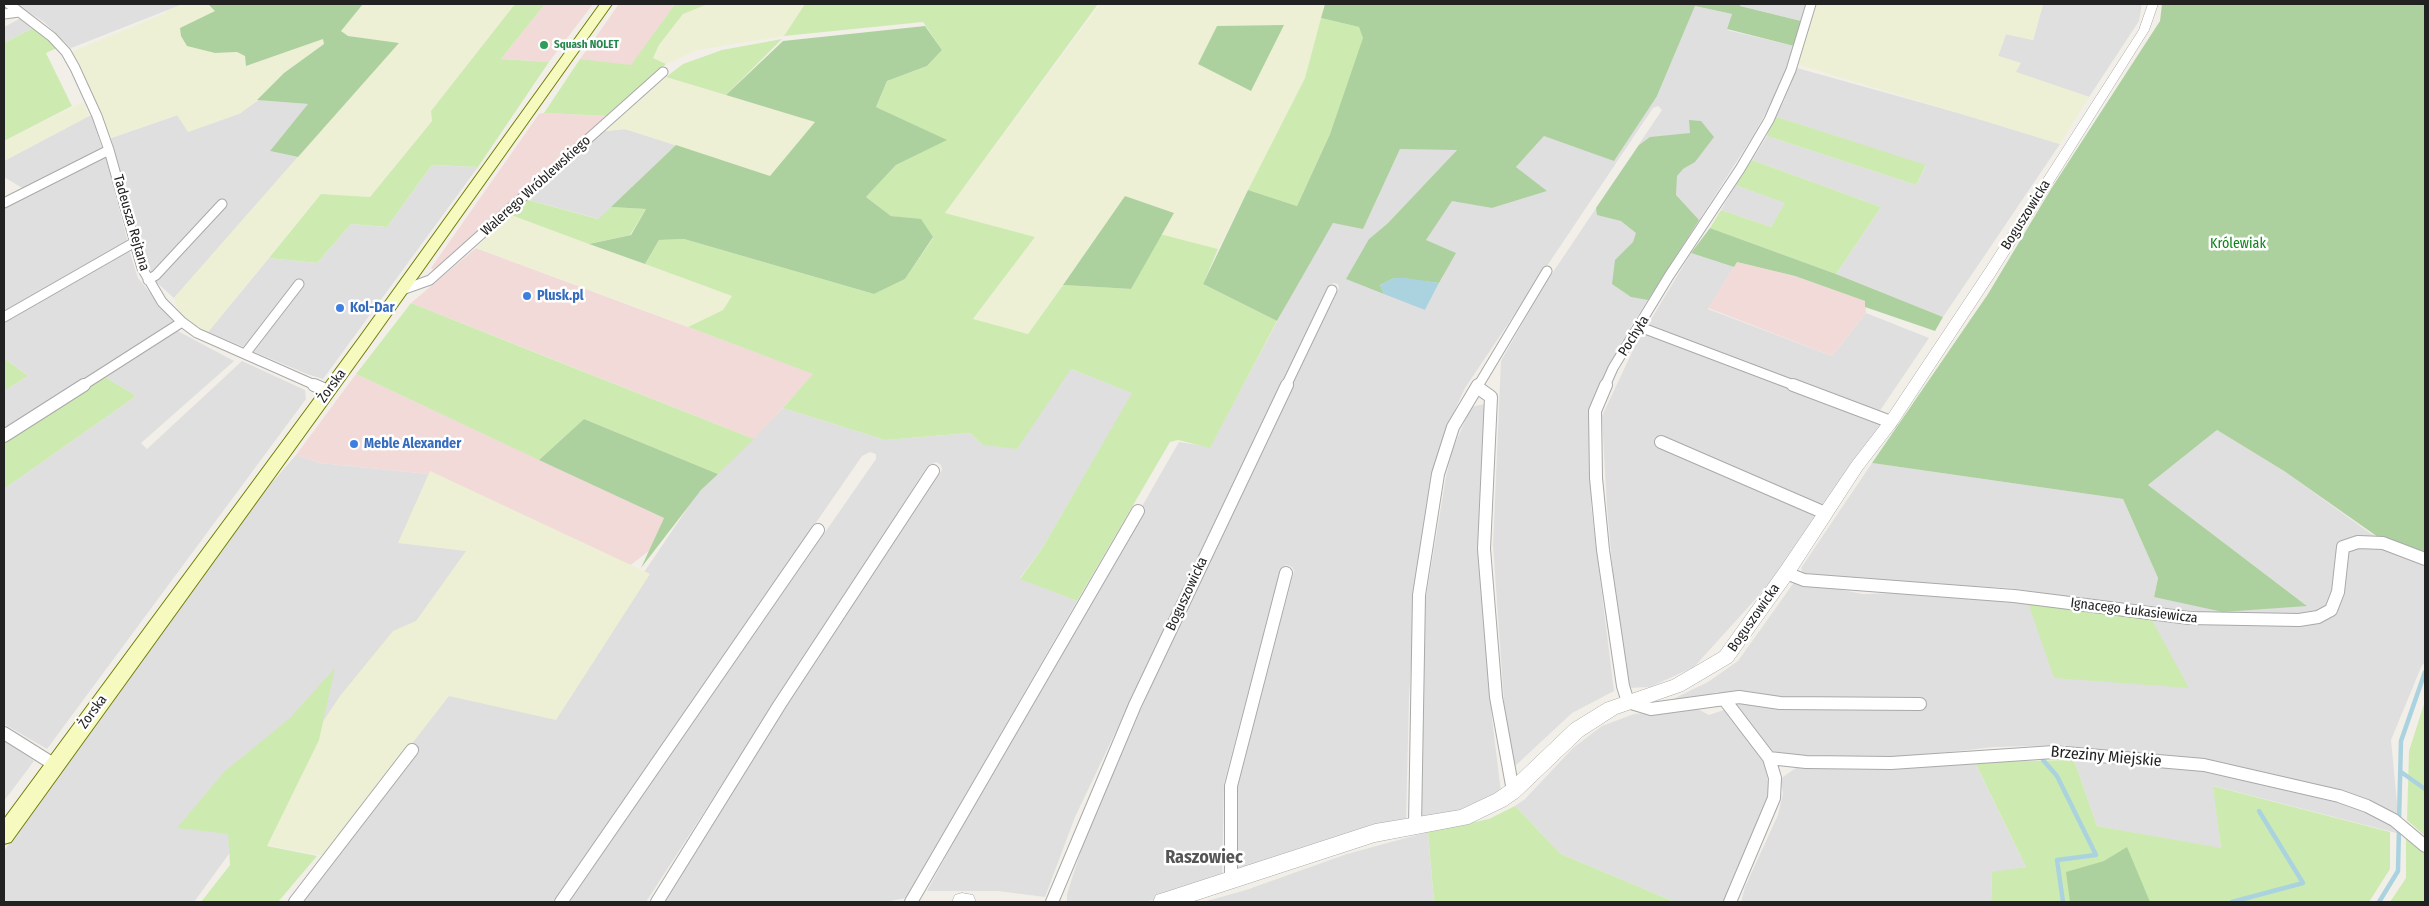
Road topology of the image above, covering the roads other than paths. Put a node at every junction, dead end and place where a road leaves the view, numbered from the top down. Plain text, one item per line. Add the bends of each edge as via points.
1 (9, 4) edge
2 (606, 4) edge
3 (1811, 4) edge
4 (2153, 4) edge
5 (19, 12) junction
6 (4, 14) edge
7 (663, 72) dead end
8 (109, 150) junction
9 (4, 203) edge
10 (222, 204) dead end
11 (135, 242) junction
12 (1547, 272) dead end
13 (148, 280) junction
14 (298, 284) dead end
15 (402, 290) junction
16 (1332, 290) dead end
17 (4, 317) edge
18 (182, 322) junction
19 (1640, 327) junction
20 (245, 354) junction
21 (1477, 387) junction
22 (328, 391) junction
23 (1891, 422) junction
24 (4, 436) edge
25 (1661, 442) dead end
26 (933, 471) dead end
27 (1138, 511) dead end
28 (1825, 513) junction
29 (818, 530) dead end
30 (2425, 559) edge
31 (1286, 573) dead end
32 (1786, 573) junction
33 (1724, 699) junction
34 (1628, 702) junction
35 (1920, 704) dead end
36 (4, 732) edge
37 (412, 750) dead end
38 (1769, 758) junction
39 (55, 765) junction
40 (1513, 792) junction
41 (1416, 826) junction
42 (4, 835) edge
43 (2425, 846) edge
44 (1231, 880) junction
45 (295, 902) edge
46 (561, 902) edge
47 (657, 902) edge
48 (911, 902) edge
49 (962, 902) edge
50 (966, 902) edge
51 (1052, 902) edge
52 (1163, 902) edge
53 (1730, 902) edge

1 - 5 street, Tadeusza Rejtana
2 - 15 main road, Żorska
3 - 19 street, Pochyła via 1791,70 1768,120
4 - 23 street, Boguszowicka via 2144,30
5 - 6 street
5 - 8 street, Tadeusza Rejtana via 52,37 71,59
7 - 15 street, Walerego Wróblewskiego via 430,280
8 - 9 street
8 - 11 street, Tadeusza Rejtana
10 - 13 street
11 - 13 street, Tadeusza Rejtana
11 - 17 street
12 - 21 street
13 - 18 street, Tadeusza Rejtana via 162,302
14 - 20 street
15 - 22 main road, Żorska
16 - 51 street, Boguszowicka via 1135,705
18 - 20 street, Tadeusza Rejtana
18 - 24 street
19 - 23 street
19 - 34 street, Pochyła via 1613,368 1595,411 1596,478 1603,550
20 - 22 street, Tadeusza Rejtana
21 - 40 street via 1491,397 1484,549 1496,697
21 - 41 street via 1453,427 1438,474 1419,595
22 - 39 main road, Żorska
23 - 28 street, Boguszowicka
25 - 28 street
26 - 47 street via 780,704
27 - 48 street
28 - 32 street, Boguszowicka
29 - 46 street
30 - 32 street, Ignacego Łukasiewicza via 2383,543 2358,542 2344,547 2338,592 2331,610 2318,618 2299,620 2190,618 2014,596 1804,580
31 - 44 street via 1231,786
32 - 34 street, Boguszowicka via 1726,658 1677,686
33 - 34 street via 1658,709
33 - 35 street
33 - 38 street
34 - 40 street, Boguszowicka via 1611,708 1577,730
36 - 39 street
37 - 45 street
38 - 43 street, Brzeziny Miejskie via 1891,763 2045,752 2179,762 2230,770 2338,796 2394,820
38 - 53 street via 1775,778 1774,798
39 - 42 main road, Żorska
40 - 41 street, Boguszowicka via 1462,818
41 - 44 street, Boguszowicka via 1375,834
44 - 52 street, Boguszowicka
49 - 50 street

